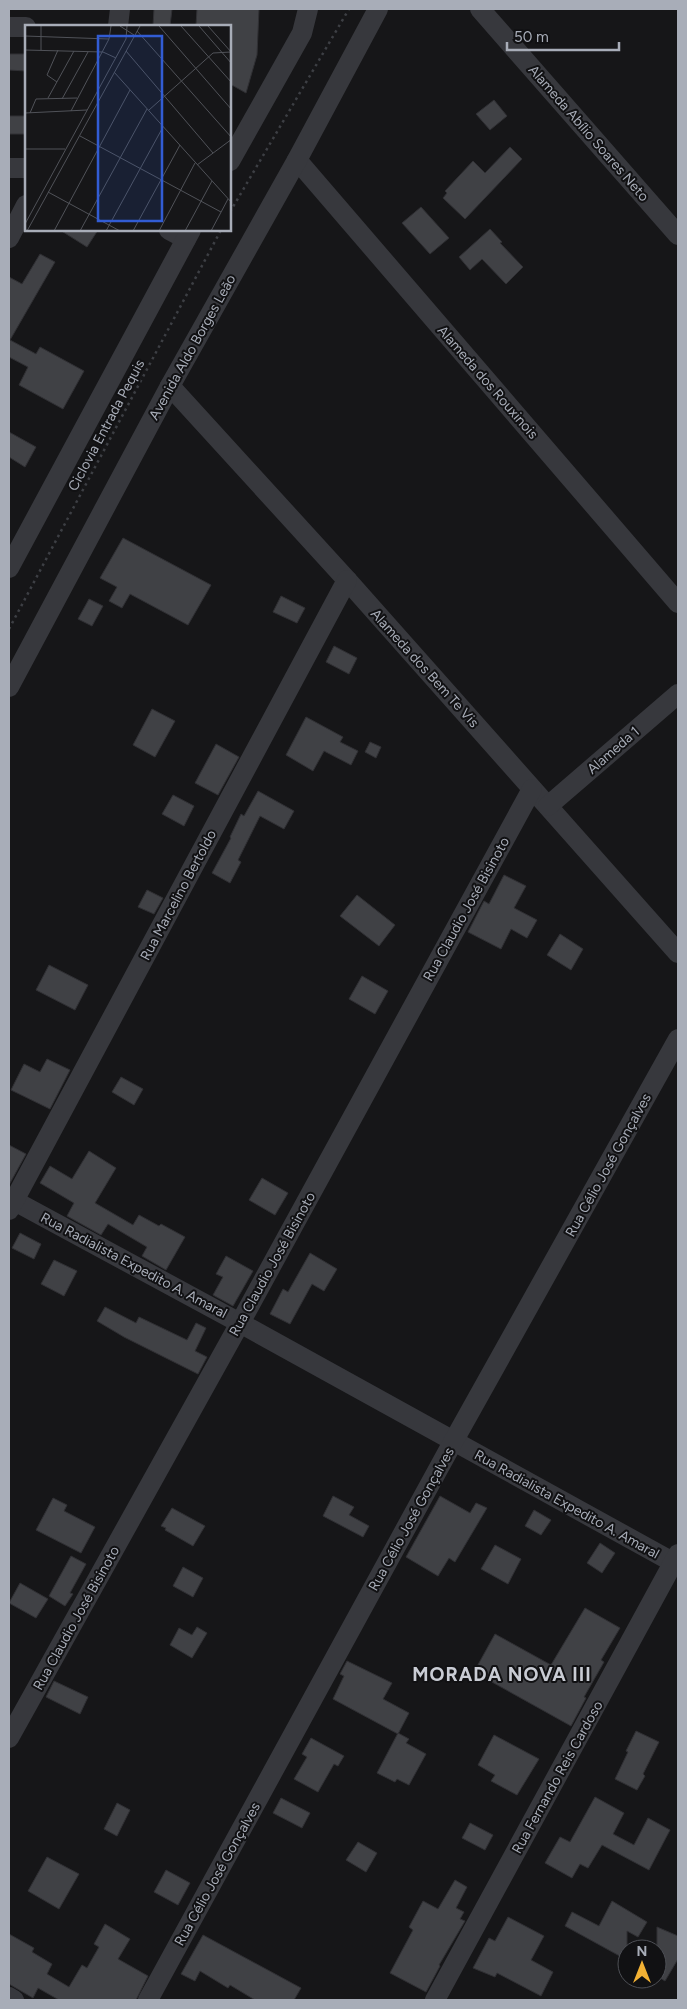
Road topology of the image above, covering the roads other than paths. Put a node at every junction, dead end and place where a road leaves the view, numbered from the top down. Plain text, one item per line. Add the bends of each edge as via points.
1 (120, 9) edge
2 (308, 9) edge
3 (378, 9) edge
4 (480, 9) edge
5 (118, 25) edge
6 (9, 27) edge
7 (25, 27) edge
8 (231, 159) edge
9 (297, 160) junction
10 (9, 168) edge
11 (25, 168) edge
12 (25, 207) edge
13 (182, 233) edge
14 (678, 235) edge
15 (9, 238) edge
16 (170, 386) junction
17 (9, 568) edge
18 (347, 580) junction
19 (678, 603) edge
20 (9, 687) edge
21 (678, 694) edge
22 (532, 788) junction
23 (548, 806) junction
24 (678, 953) edge
25 (678, 1040) edge
26 (10, 1203) edge
27 (240, 1323) junction
28 (453, 1442) junction
29 (677, 1561) edge
30 (9, 1738) edge
31 (9, 1997) edge
32 (14, 2000) edge
33 (148, 2000) edge
34 (435, 2000) edge

1 - 5 street
2 - 8 street via 302,33
3 - 9 street, Avenida Aldo Borges Leão
4 - 14 street, Alameda Abílio Soares Neto
6 - 7 street
9 - 16 street, Avenida Aldo Borges Leão
9 - 19 street, Alameda dos Rouxinois
10 - 11 street
12 - 15 street
13 - 17 street
16 - 18 street, Alameda dos Bem Te Vis
16 - 20 street, Avenida Aldo Borges Leão
18 - 22 street, Alameda dos Bem Te Vis
18 - 26 street, Rua Marcelino Bertoldo
21 - 23 street, Alameda 1
22 - 23 street, Alameda dos Bem Te Vis
22 - 27 street, Rua Claudio José Bisinoto
23 - 24 street, Alameda dos Bem Te Vis
25 - 28 street, Rua Célio José Gonçalves
26 - 27 street, Rua Radialista Expedito A. Amaral
27 - 28 street, Rua Radialista Expedito A. Amaral
27 - 30 street, Rua Claudio José Bisinoto
28 - 29 street, Rua Radialista Expedito A. Amaral
28 - 33 street, Rua Célio José Gonçalves
29 - 34 street, Rua Fernando Reis Cardoso
31 - 32 street

